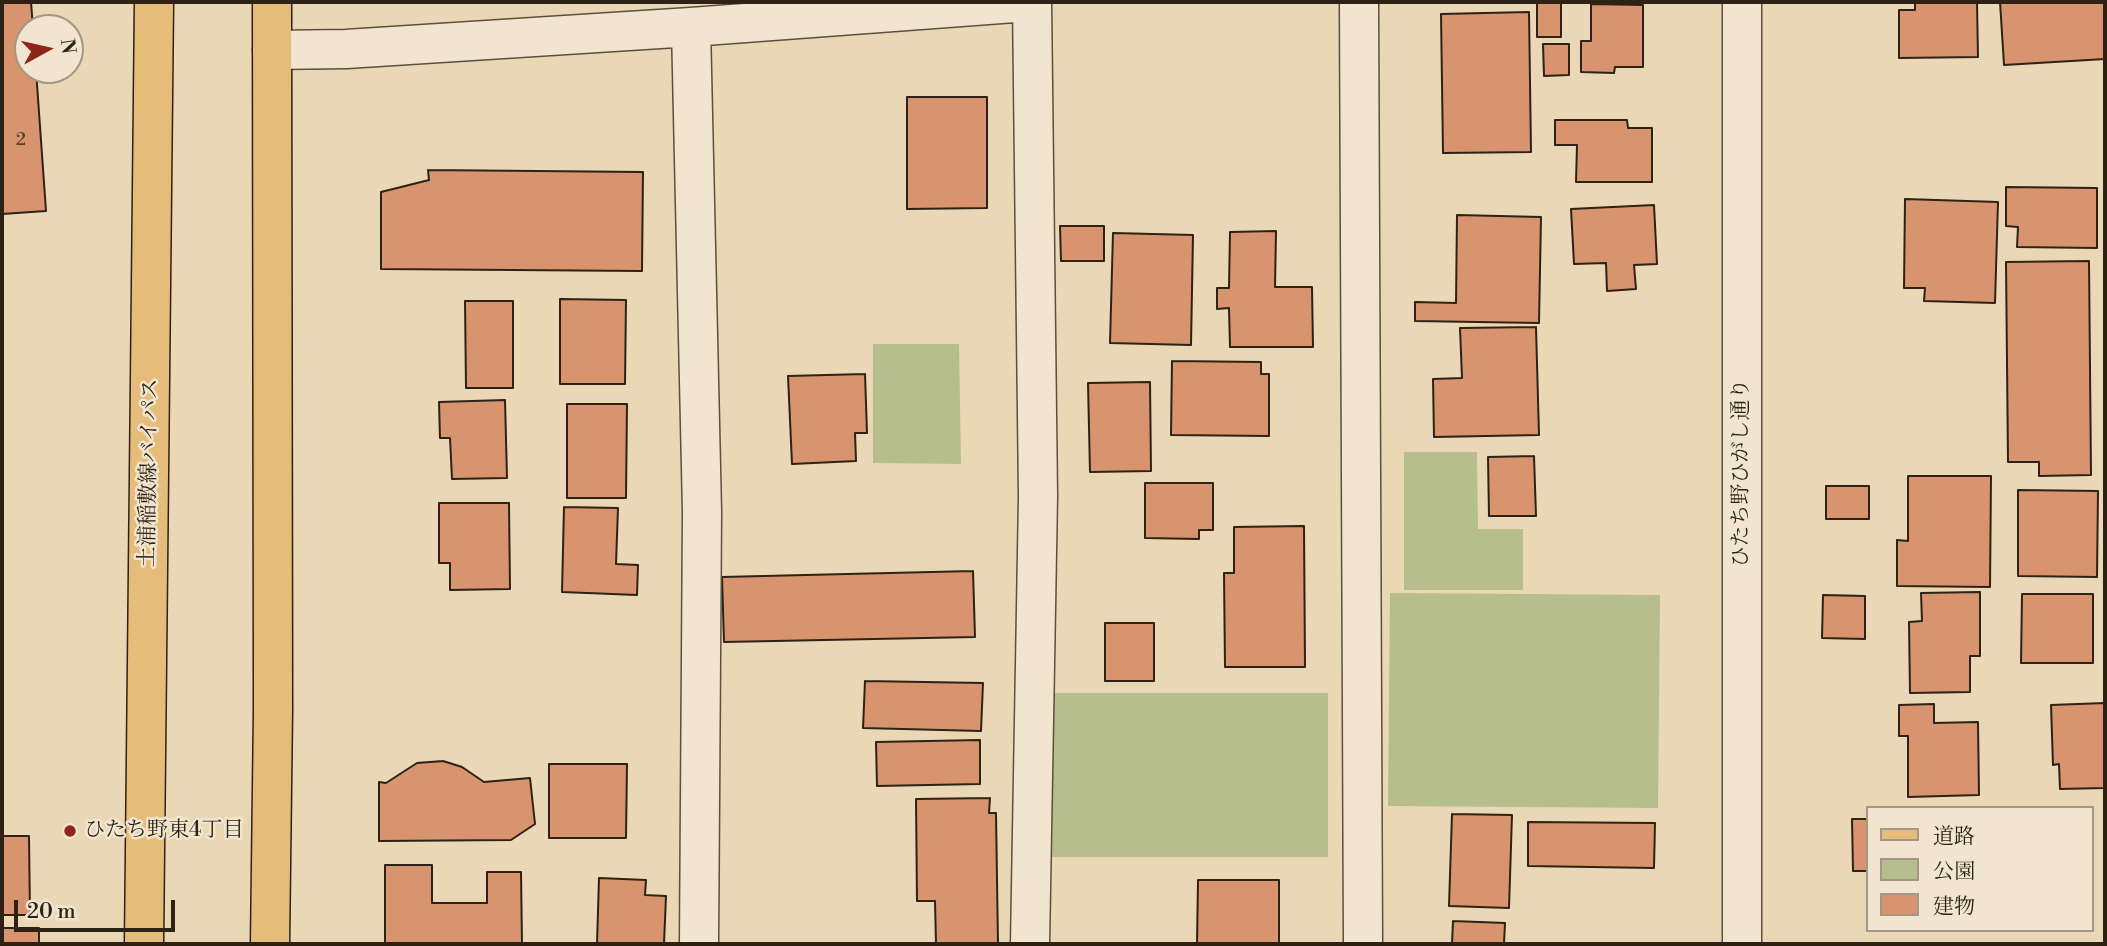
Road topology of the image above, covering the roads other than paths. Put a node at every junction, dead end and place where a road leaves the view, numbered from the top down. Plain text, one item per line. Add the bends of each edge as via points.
1 (154, 2) edge
2 (272, 2) edge
3 (1030, 2) edge
4 (1359, 2) edge
5 (1741, 2) edge
6 (691, 27) junction
7 (272, 50) junction
8 (144, 944) edge
9 (270, 944) edge
10 (699, 944) edge
11 (1030, 944) edge
12 (1363, 944) edge
13 (1742, 944) edge

1 - 8 main road, 土浦稲敷線バイパス
2 - 7 main road
3 - 6 street
3 - 11 street via 1038,502
4 - 12 street
5 - 13 street, ひたち野ひがし通り
6 - 7 street
6 - 10 street via 702,512
7 - 9 main road

